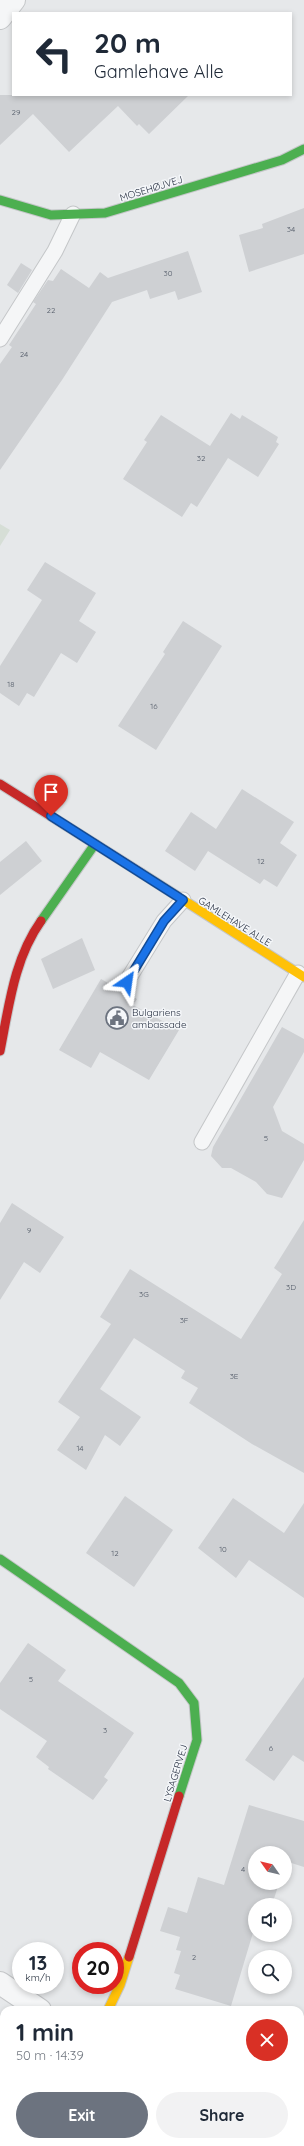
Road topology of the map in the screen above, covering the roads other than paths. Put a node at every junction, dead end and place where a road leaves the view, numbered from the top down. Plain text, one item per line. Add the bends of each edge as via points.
1 (14, 0) edge
2 (0, 18) edge
3 (304, 149) edge
4 (0, 200) edge
5 (73, 214) junction
6 (0, 339) edge
7 (0, 784) edge
8 (94, 844) junction
9 (183, 900) junction
10 (301, 975) edge
11 (127, 982) dead end
12 (0, 1051) edge
13 (202, 1142) dead end
14 (0, 1559) edge
15 (0, 1983) edge
16 (34, 2006) edge
17 (110, 2006) edge

1 - 2 street
3 - 5 street, MOSEHØJVEJ via 282,160 105,213
4 - 5 street, MOSEHØJVEJ via 51,215
5 - 6 lane via 55,251
7 - 8 street, GAMLEHAVE ALLE
8 - 9 street, GAMLEHAVE ALLE
8 - 12 street via 32,934 15,976
9 - 10 street, GAMLEHAVE ALLE
9 - 11 lane via 164,921
10 - 13 lane
14 - 17 street, LYSAGERVEJ via 179,1683 194,1703 198,1740 120,1985
15 - 16 street

